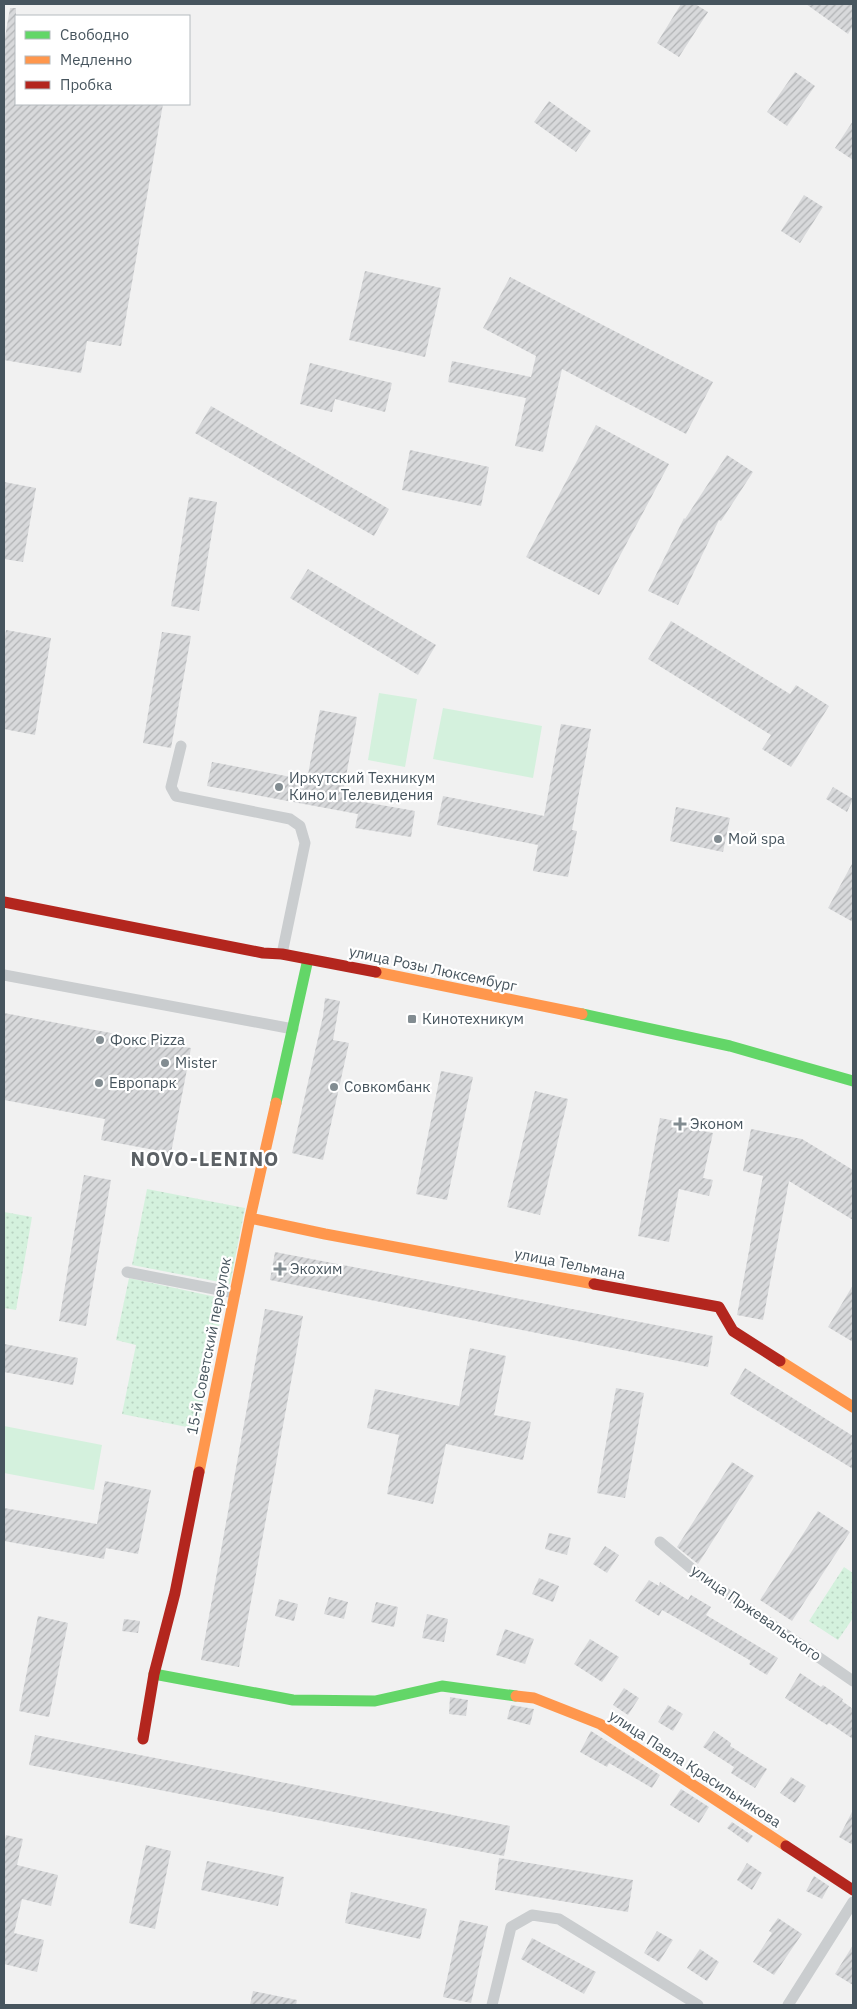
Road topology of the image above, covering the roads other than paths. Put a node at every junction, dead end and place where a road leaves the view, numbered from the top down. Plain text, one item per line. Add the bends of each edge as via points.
1 (181, 746) dead end
2 (4, 902) edge
3 (282, 954) junction
4 (308, 959) junction
5 (4, 975) edge
6 (293, 1029) junction
7 (853, 1081) edge
8 (250, 1218) junction
9 (127, 1272) dead end
10 (235, 1293) junction
11 (853, 1407) edge
12 (660, 1542) dead end
13 (154, 1674) junction
14 (853, 1681) edge
15 (143, 1739) dead end
16 (853, 1890) edge
17 (853, 1902) edge
18 (492, 2005) edge
19 (698, 2005) edge
20 (788, 2005) edge

1 - 3 street via 171,787 176,796 290,819 300,826 306,843
2 - 3 street, улица Розы Люксембург via 263,953
3 - 4 street, улица Розы Люксембург
4 - 6 street, 15-й Советский переулок
4 - 7 street, улица Розы Люксембург via 730,1046
5 - 6 street
6 - 8 street, 15-й Советский переулок
8 - 10 street, 15-й Советский переулок
8 - 11 street, улица Тельмана via 719,1307 733,1331
9 - 10 street
10 - 13 street, 15-й Советский переулок via 175,1594
12 - 14 street, улица Пржевальского via 698,1574
13 - 15 street, 15-й Советский переулок
13 - 16 street, улица Павла Красильникова via 293,1700 375,1701 442,1686 534,1698 600,1724
17 - 20 street
18 - 19 street via 511,1927 532,1915 559,1919

